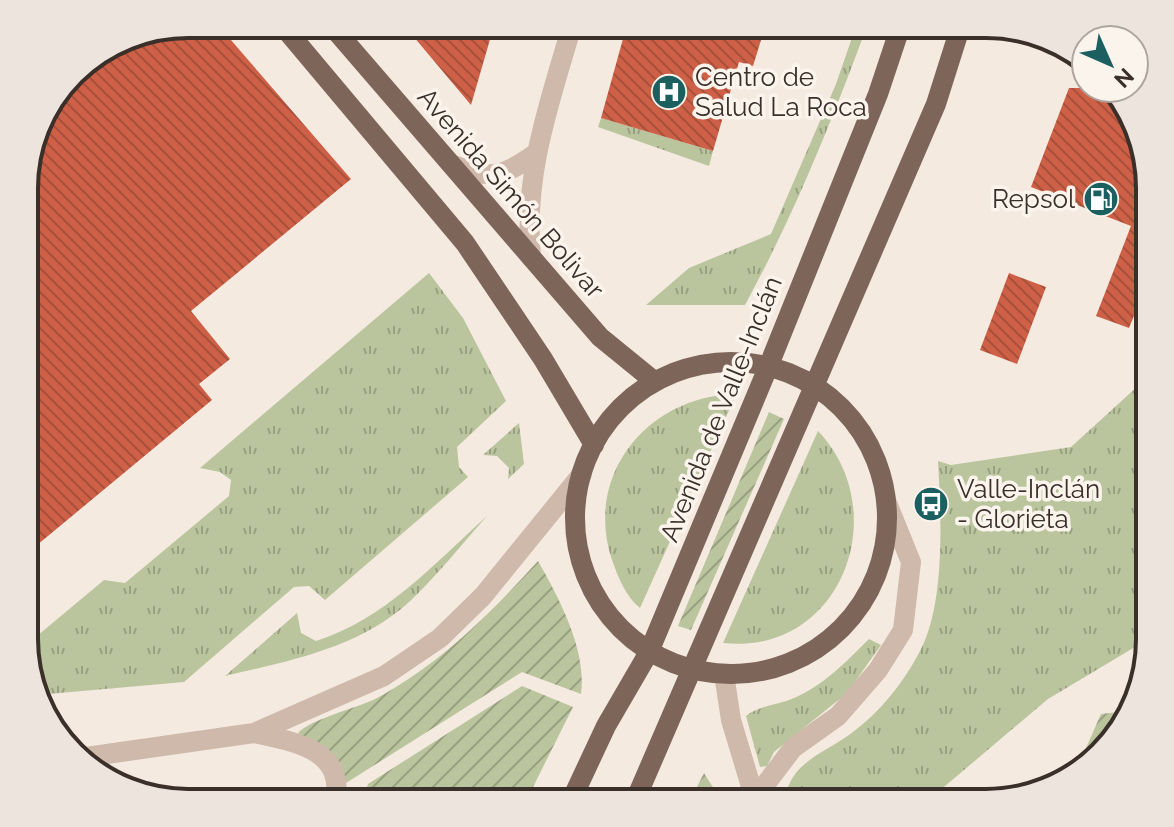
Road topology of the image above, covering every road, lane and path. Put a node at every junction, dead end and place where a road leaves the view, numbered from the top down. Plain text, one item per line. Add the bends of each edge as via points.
1 (293, 38) edge
2 (342, 38) edge
3 (568, 38) edge
4 (897, 38) edge
5 (957, 38) edge
6 (535, 154) junction
7 (451, 164) junction
8 (531, 257) junction
9 (769, 365) junction
10 (654, 381) junction
11 (816, 385) junction
12 (594, 445) junction
13 (582, 474) junction
14 (887, 503) junction
15 (649, 652) junction
16 (692, 670) junction
17 (724, 674) junction
18 (254, 733) junction
19 (94, 756) edge
20 (336, 789) edge
21 (577, 789) edge
22 (640, 789) edge
23 (753, 789) edge
24 (764, 789) edge

1 - 12 main road via 465,243
2 - 7 main road, Avenida Simón Bolivar
3 - 6 street
4 - 9 main road, Avenida de Valle-Inclán
5 - 11 main road via 936,104
6 - 7 street via 512,171 486,177
6 - 8 street via 528,228
7 - 8 main road, Avenida Simón Bolivar
8 - 10 main road, Avenida Simón Bolivar via 600,337
9 - 10 main road via 710,362
9 - 11 main road
9 - 15 main road, Avenida de Valle-Inclán
10 - 12 main road via 620,408
11 - 14 main road via 860,427 874,454
11 - 16 main road
12 - 13 main road
13 - 15 main road via 574,522 580,560 595,596 618,627
13 - 18 street via 483,596 440,638 384,676
14 - 17 main road via 883,556 861,604 825,643 777,667
14 - 24 street via 911,562 903,630 878,670 838,716 793,748
15 - 16 main road
15 - 21 main road, Avenida de Valle-Inclán
16 - 17 main road
16 - 22 main road
17 - 23 street via 731,720
18 - 19 street
18 - 20 street via 313,747 332,771

